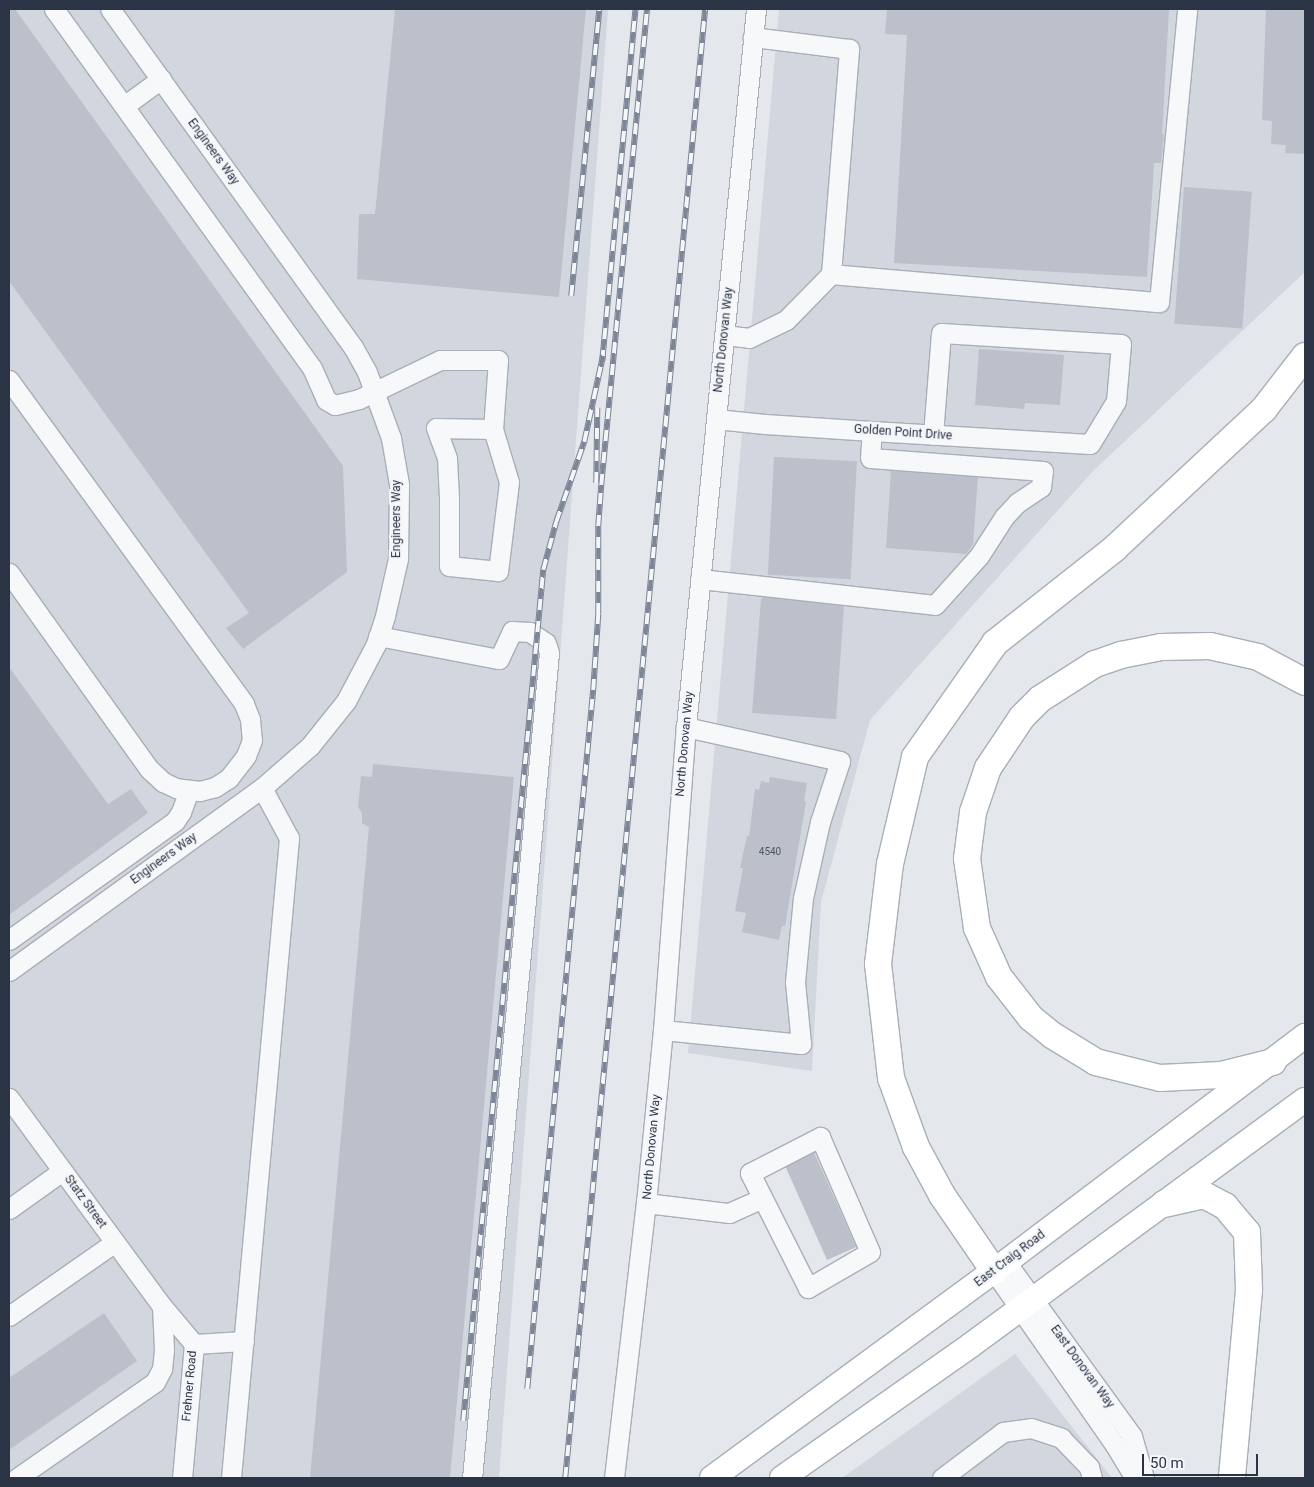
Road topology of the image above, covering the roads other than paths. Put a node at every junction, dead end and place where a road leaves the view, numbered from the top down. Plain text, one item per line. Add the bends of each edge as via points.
1 (54, 9) edge
2 (110, 9) edge
3 (756, 9) edge
4 (1188, 9) edge
5 (753, 37) junction
6 (161, 79) junction
7 (124, 106) junction
8 (831, 274) junction
9 (725, 335) junction
10 (1305, 356) edge
11 (9, 380) edge
12 (375, 393) junction
13 (716, 419) junction
14 (493, 429) junction
15 (872, 431) junction
16 (933, 434) junction
17 (9, 572) edge
18 (700, 579) junction
19 (378, 636) junction
20 (1305, 682) edge
21 (686, 727) junction
22 (229, 778) junction
23 (262, 788) junction
24 (189, 790) junction
25 (245, 801) junction
26 (9, 940) edge
27 (9, 971) edge
28 (663, 1030) junction
29 (1305, 1036) edge
30 (1273, 1062) junction
31 (9, 1098) edge
32 (1305, 1100) edge
33 (62, 1171) junction
34 (762, 1198) junction
35 (646, 1203) junction
36 (1164, 1204) junction
37 (9, 1209) edge
38 (115, 1242) junction
39 (1000, 1267) junction
40 (1026, 1304) junction
41 (162, 1306) junction
42 (9, 1316) edge
43 (244, 1341) junction
44 (194, 1344) junction
45 (17, 1478) edge
46 (182, 1478) edge
47 (231, 1478) edge
48 (472, 1478) edge
49 (614, 1478) edge
50 (712, 1478) edge
51 (782, 1478) edge
52 (942, 1478) edge
53 (1092, 1478) edge
54 (1136, 1478) edge
55 (1144, 1478) edge
56 (1232, 1478) edge

1 - 7 street
2 - 6 street, Engineers Way
3 - 5 street, North Donovan Way
4 - 8 street via 1159,302
5 - 8 street via 849,49
5 - 9 street, North Donovan Way
6 - 7 street
6 - 12 street, Engineers Way via 353,347
7 - 12 street via 312,368 326,400 335,405
8 - 9 street via 786,320 749,338
9 - 13 street, North Donovan Way
10 - 39 highway via 1264,409 1114,549 995,643 915,757 890,864 878,964 891,1078 916,1147 942,1195
11 - 22 street via 244,704 250,719 252,740 246,756
12 - 14 street via 440,360 498,360
12 - 19 street, Engineers Way via 391,438 399,484 398,560
13 - 15 street, Golden Point Drive
13 - 18 street, North Donovan Way
14 - 14 street via 509,482 498,570 449,566 450,498 446,458 436,428
15 - 16 street, Golden Point Drive
15 - 18 street via 870,458 1043,471 1041,487 1004,517 979,556 935,605
16 - 16 street, Golden Point Drive via 1090,444 1116,401 1121,344 942,333
17 - 24 street via 149,769 163,782
18 - 21 street, North Donovan Way
19 - 23 street, Engineers Way via 346,700 310,746
19 - 48 street via 500,659 512,631 530,632 546,643 549,653
20 - 30 highway via 1258,658 1210,646 1161,647 1095,664 1040,699 1022,717 993,760 973,812 967,858 976,928 999,978 1031,1018 1052,1035 1096,1062 1160,1078 1221,1075
21 - 28 street, North Donovan Way
21 - 28 street via 840,761 820,822 803,898 794,982 801,1044
22 - 24 street via 215,787
22 - 25 street
23 - 25 street, Engineers Way
23 - 43 street via 289,838
24 - 26 street via 182,812 175,821
25 - 27 street, Engineers Way
28 - 35 street, North Donovan Way
29 - 30 main road, East Craig Road
30 - 39 main road, East Craig Road
31 - 33 street, Statz Street
32 - 36 main road
33 - 37 street
33 - 38 street, Statz Street
34 - 34 street via 808,1288 870,1252 820,1137 750,1173
34 - 35 street via 729,1213
35 - 49 street, North Donovan Way
36 - 40 main road
36 - 56 highway via 1204,1195 1225,1206 1248,1232 1249,1290
38 - 41 street, Statz Street
38 - 42 street
39 - 40 street, East Donovan Way
39 - 50 main road, East Craig Road
40 - 51 main road
40 - 54 street, East Donovan Way
40 - 55 street, East Donovan Way via 1132,1436
41 - 44 street, Frehner Road
41 - 45 street via 164,1349 162,1369 155,1382
43 - 44 street
43 - 47 street
44 - 46 street, Frehner Road
52 - 53 street via 1003,1432 1031,1428 1061,1438 1089,1467

